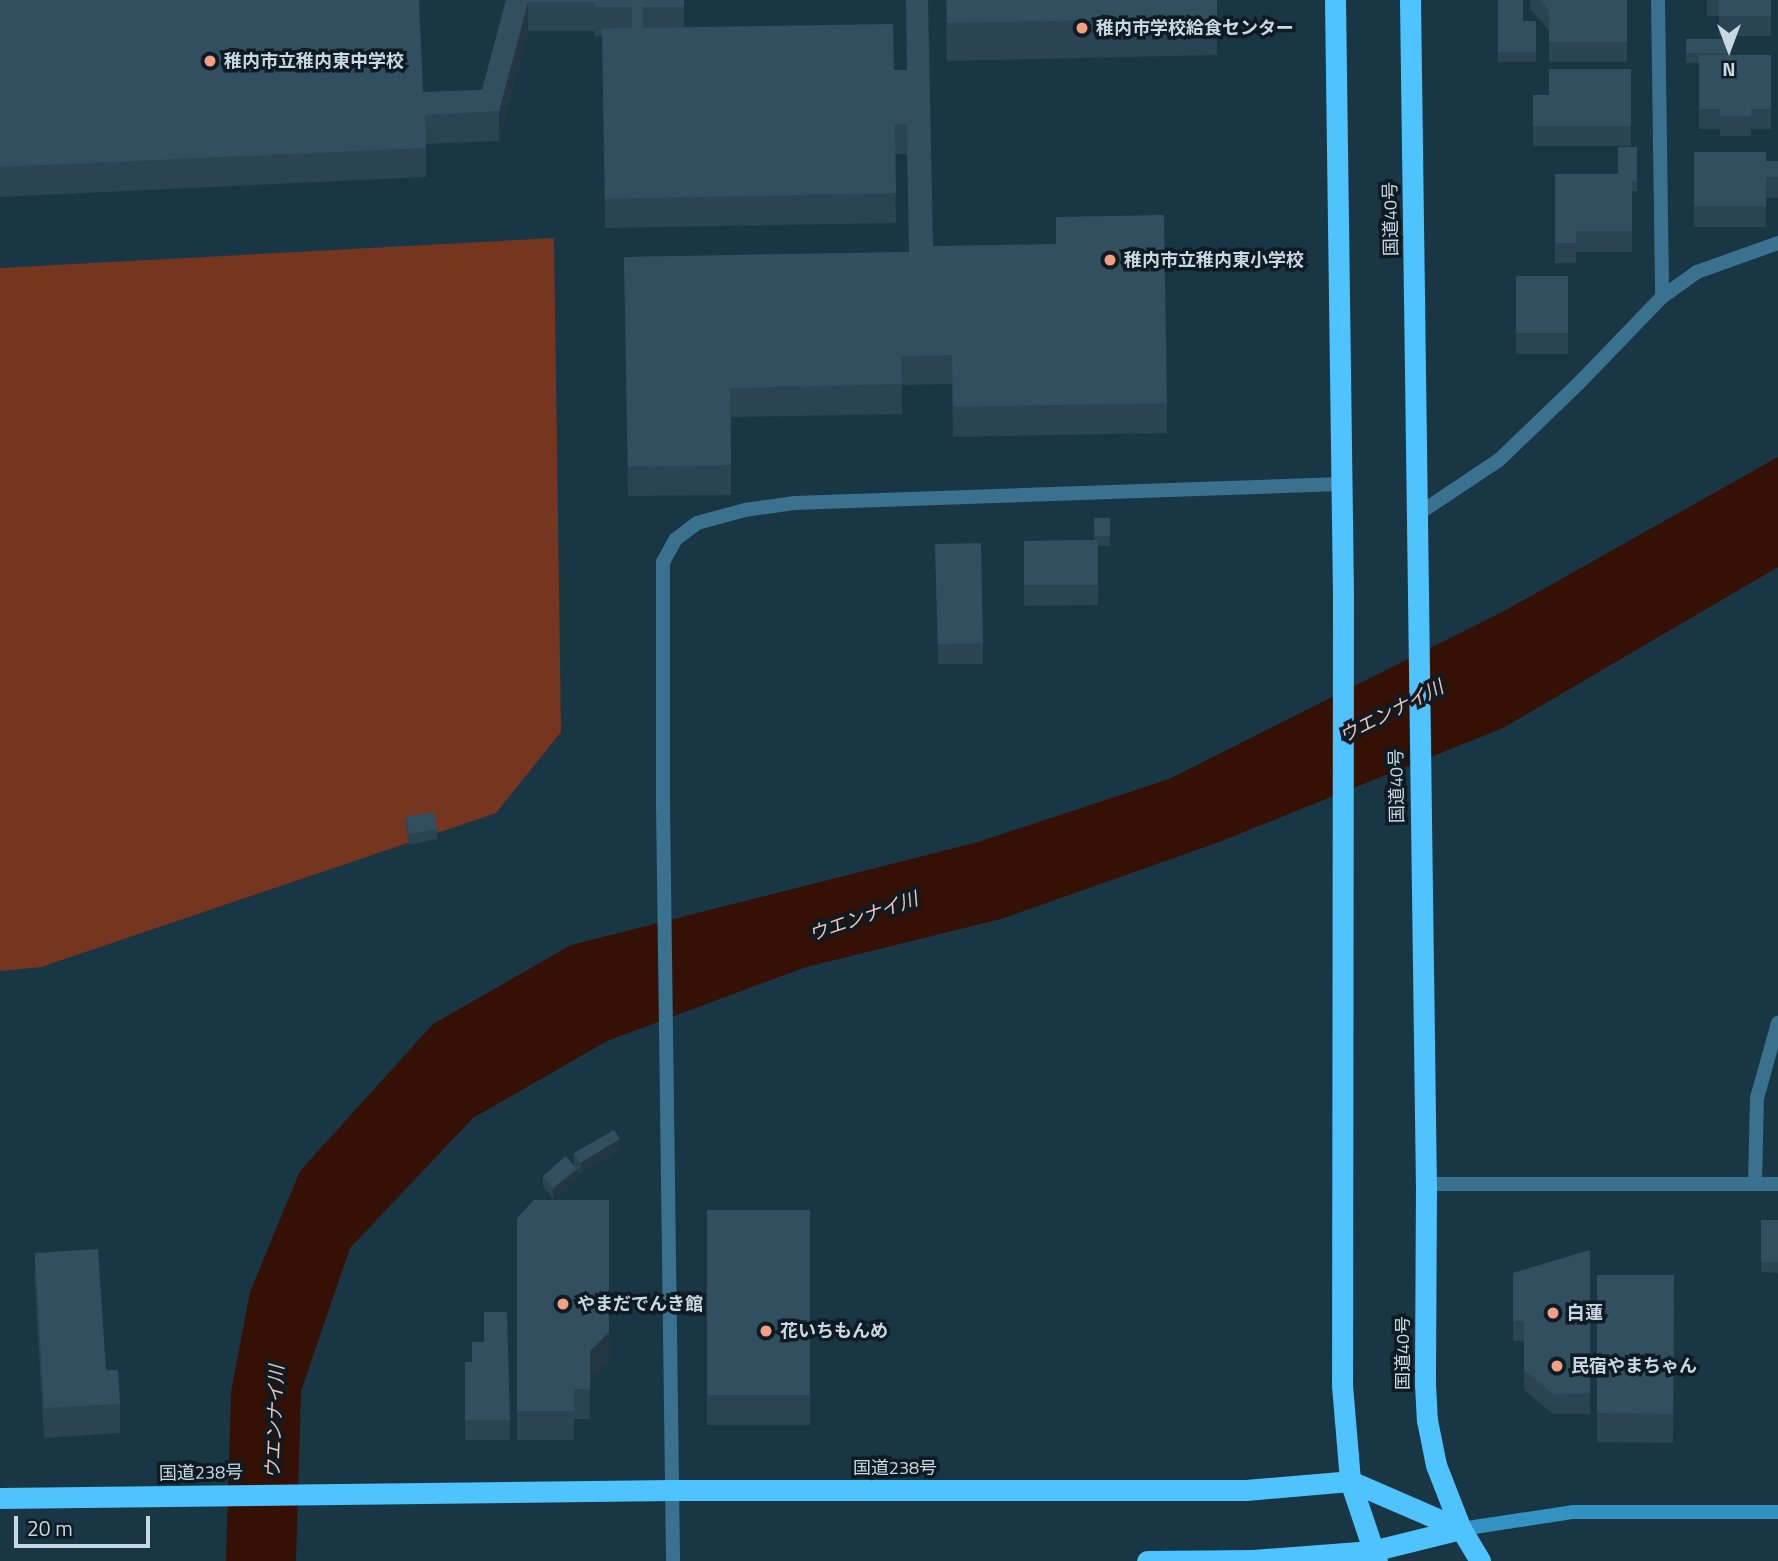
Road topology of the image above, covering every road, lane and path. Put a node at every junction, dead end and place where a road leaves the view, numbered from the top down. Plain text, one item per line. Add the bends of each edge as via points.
1 (1335, 0) edge
2 (1410, 0) edge
3 (1658, 0) edge
4 (1778, 243) edge
5 (1662, 297) junction
6 (1341, 484) junction
7 (1419, 514) junction
8 (1778, 1023) edge
9 (1426, 1184) junction
10 (1755, 1184) junction
11 (1778, 1184) edge
12 (1350, 1481) junction
13 (672, 1490) junction
14 (0, 1498) edge
15 (1778, 1512) edge
16 (1461, 1529) junction
17 (1375, 1556) edge
18 (673, 1561) edge
19 (1147, 1561) edge
20 (1479, 1561) edge

1 - 6 highway
2 - 7 highway, 国道40号
3 - 5 street
4 - 5 street via 1697,272
5 - 7 street via 1499,460
6 - 12 highway via 1342,1385
6 - 13 street via 794,503 697,523 676,539 663,562
7 - 9 highway, 国道40号
8 - 10 street via 1758,1098
9 - 10 street
9 - 16 highway, 国道40号 via 1427,1420 1436,1465
10 - 11 street
12 - 13 highway, 国道238号 via 1246,1490
12 - 16 highway, 国道238号
12 - 17 highway
13 - 14 highway, 国道238号
13 - 18 street
15 - 16 street via 1573,1513
16 - 17 highway
16 - 20 highway, 国道40号
17 - 19 highway

